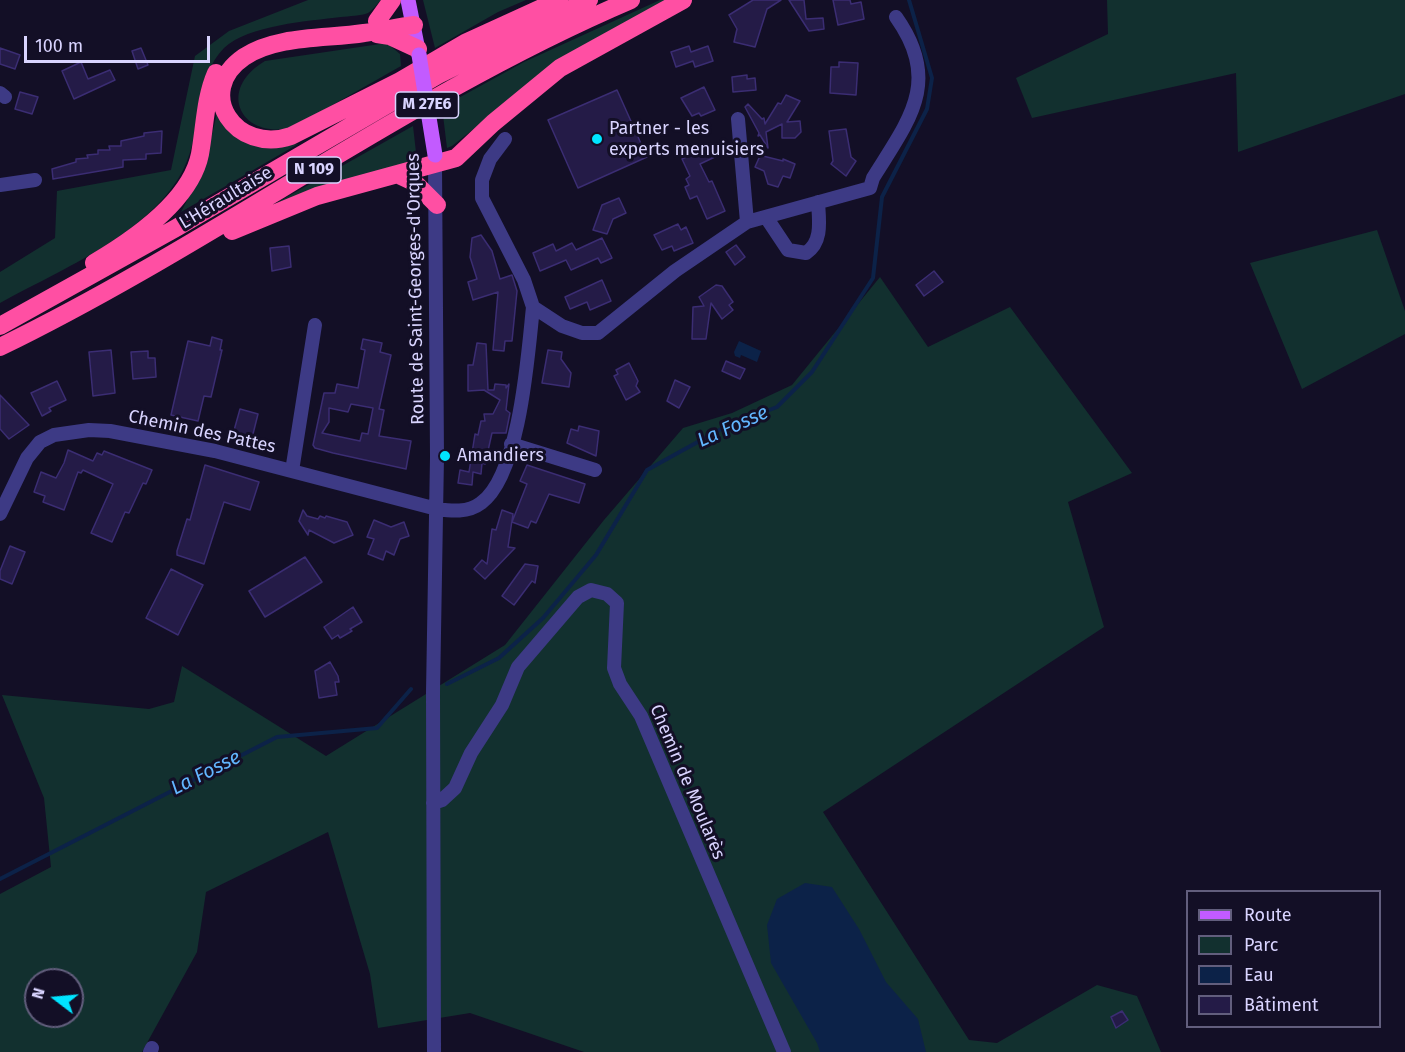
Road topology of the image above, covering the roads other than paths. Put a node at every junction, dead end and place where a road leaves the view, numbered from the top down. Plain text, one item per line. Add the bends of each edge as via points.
1 (392, 0) edge
2 (559, 0) edge
3 (589, 0) edge
4 (631, 0) edge
5 (683, 0) edge
6 (412, 14) edge
7 (896, 17) dead end
8 (372, 27) junction
9 (419, 52) junction
10 (738, 120) dead end
11 (505, 139) dead end
12 (435, 160) junction
13 (397, 174) junction
14 (34, 180) dead end
15 (0, 185) edge
16 (818, 202) junction
17 (437, 205) junction
18 (766, 217) junction
19 (747, 222) junction
20 (533, 307) junction
21 (0, 316) edge
22 (52, 321) junction
23 (315, 325) dead end
24 (0, 326) edge
25 (0, 347) edge
26 (511, 444) junction
27 (595, 470) dead end
28 (292, 471) junction
29 (437, 508) junction
30 (0, 514) edge
31 (433, 803) junction
32 (434, 1052) edge
33 (784, 1052) edge

1 - 8 highway
2 - 8 highway via 465,43 291,136 277,140 252,137 228,119 222,101 225,80 247,55 289,42
3 - 24 highway, L'Héraultaise / N 109 via 438,75
4 - 22 highway, L'Héraultaise / N 109 via 435,98 180,250
5 - 12 highway via 560,68 456,158
6 - 8 highway
6 - 9 main road, Route de Saint-Georges-d'Orques / M 27E6
7 - 16 street via 913,47 920,73 915,106 870,188
8 - 9 highway
8 - 21 highway via 270,35 237,48 214,77 195,171 174,203 98,261
9 - 12 main road, Route de Saint-Georges-d'Orques / M 27E6, bridge
10 - 19 street
11 - 20 street via 490,159 482,180 482,198 524,280
12 - 13 highway
12 - 17 street, Route de Saint-Georges-d'Orques / M 27E6
13 - 17 highway via 414,182
13 - 22 highway via 280,209 244,224 139,281
14 - 15 street
16 - 18 street
16 - 18 street via 817,240 806,253 788,250
17 - 29 street, Route de Saint-Georges-d'Orques / M 27E6
18 - 19 street
19 - 20 street via 675,271 598,333 582,333 562,326
20 - 26 street, Chemin des Pattes via 526,373
22 - 25 highway, L'Héraultaise / N 109
23 - 28 street
26 - 27 street
26 - 29 street, Chemin des Pattes via 494,490 480,504 464,510
28 - 29 street, Chemin des Pattes
28 - 30 street, Chemin des Pattes via 110,430 75,430 40,442 27,458
29 - 31 street, M 27E6
31 - 32 street, M 27E6
31 - 33 street, Chemin de Moularès via 455,788 471,753 502,705 514,674 553,623 578,597 591,590 613,597 617,603 616,676 641,717

